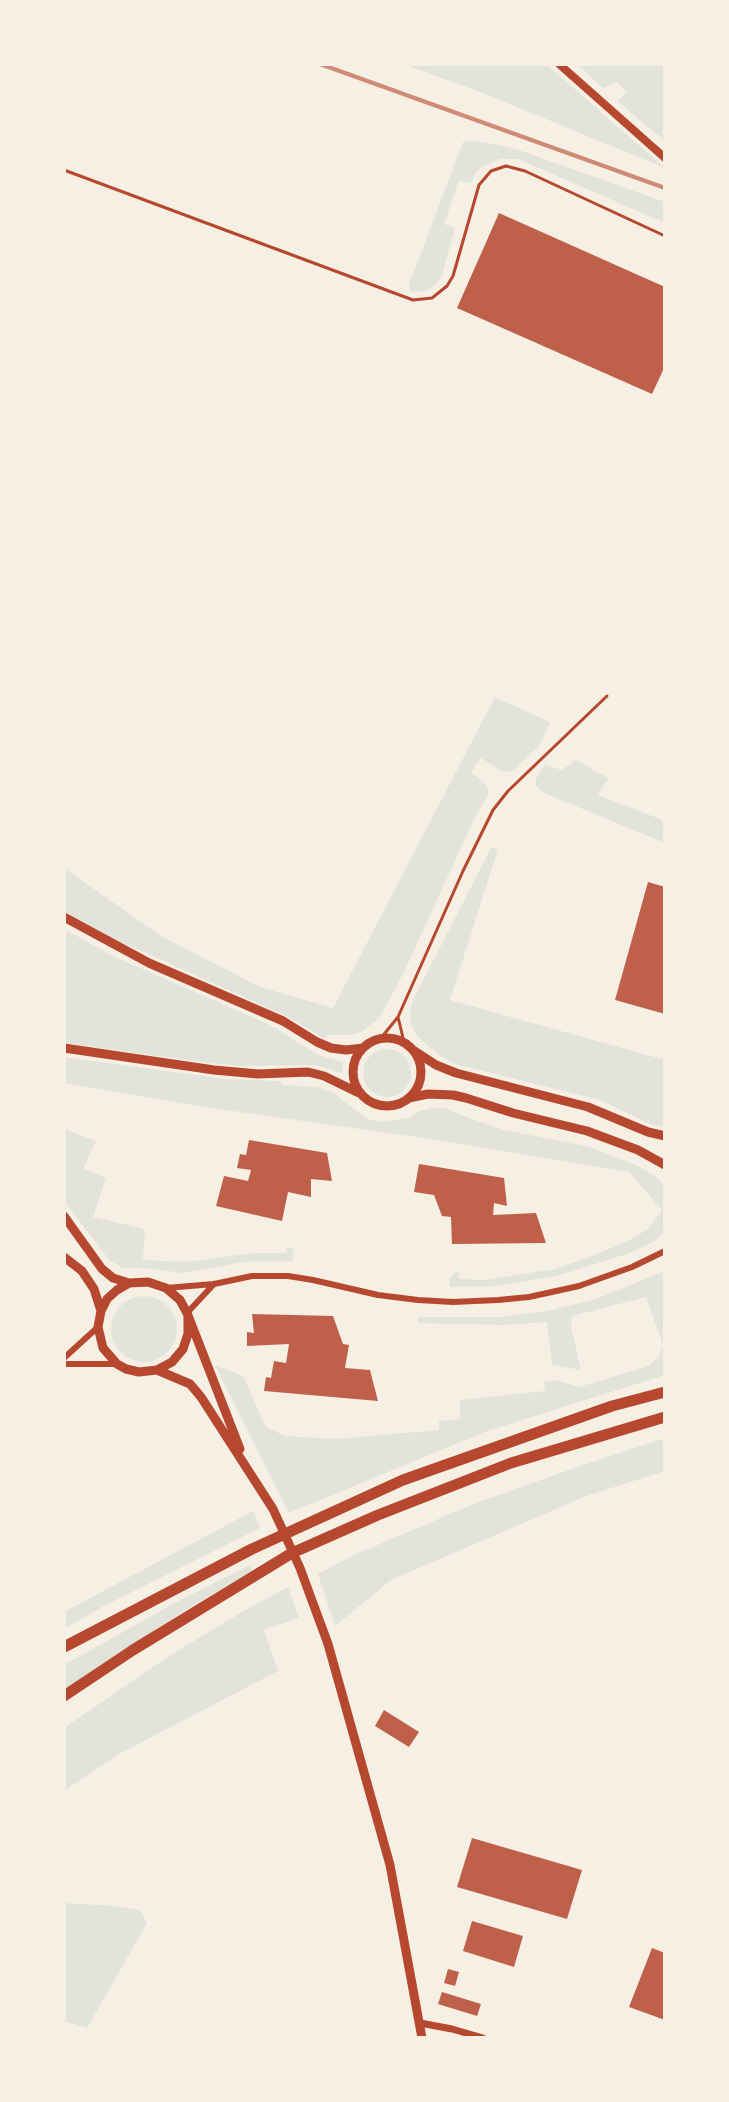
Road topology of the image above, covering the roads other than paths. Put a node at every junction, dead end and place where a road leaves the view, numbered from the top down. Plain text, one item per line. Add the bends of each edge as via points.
1 (559, 64) edge
2 (665, 158) edge
3 (64, 170) edge
4 (665, 236) edge
5 (607, 696) dead end
6 (64, 917) edge
7 (398, 1017) junction
8 (381, 1038) junction
9 (404, 1042) junction
10 (64, 1048) edge
11 (363, 1048) junction
12 (413, 1050) junction
13 (359, 1093) junction
14 (409, 1098) junction
15 (665, 1136) edge
16 (665, 1165) edge
17 (64, 1216) edge
18 (665, 1251) edge
19 (64, 1257) edge
20 (129, 1283) junction
21 (214, 1284) junction
22 (166, 1288) junction
23 (101, 1311) junction
24 (187, 1315) junction
25 (98, 1327) junction
26 (64, 1361) edge
27 (117, 1364) junction
28 (157, 1370) junction
29 (665, 1392) edge
30 (665, 1417) edge
31 (247, 1467) junction
32 (64, 1647) edge
33 (64, 1696) edge
34 (420, 2023) junction
35 (422, 2038) edge
36 (483, 2038) edge

1 - 2 main road
3 - 4 lane via 413,300 432,298 447,286 479,185 491,171 506,166
5 - 7 lane via 493,810
6 - 11 main road via 317,1042 346,1050
7 - 8 lane
7 - 9 lane
8 - 9 main road
8 - 11 main road
9 - 12 main road
10 - 13 main road via 214,1070 308,1072
11 - 13 main road via 353,1070
12 - 14 main road via 421,1070
12 - 15 main road via 456,1073 588,1107
13 - 14 main road via 377,1105
14 - 16 main road via 466,1098 587,1131
17 - 20 main road via 102,1269
18 - 21 street via 579,1286 498,1300 418,1300 288,1276
19 - 23 main road via 82,1271
20 - 22 main road
20 - 23 main road via 107,1299
21 - 22 street
21 - 24 street
22 - 24 main road
23 - 25 main road
24 - 28 main road via 183,1349
24 - 31 main road
25 - 26 street
25 - 27 main road via 103,1348
26 - 27 street
27 - 28 main road via 139,1372
28 - 31 main road via 190,1384
29 - 32 highway via 403,1480 252,1549
30 - 33 highway via 511,1463 292,1553
31 - 34 main road via 273,1509 328,1644 390,1865
34 - 35 main road
34 - 36 street

